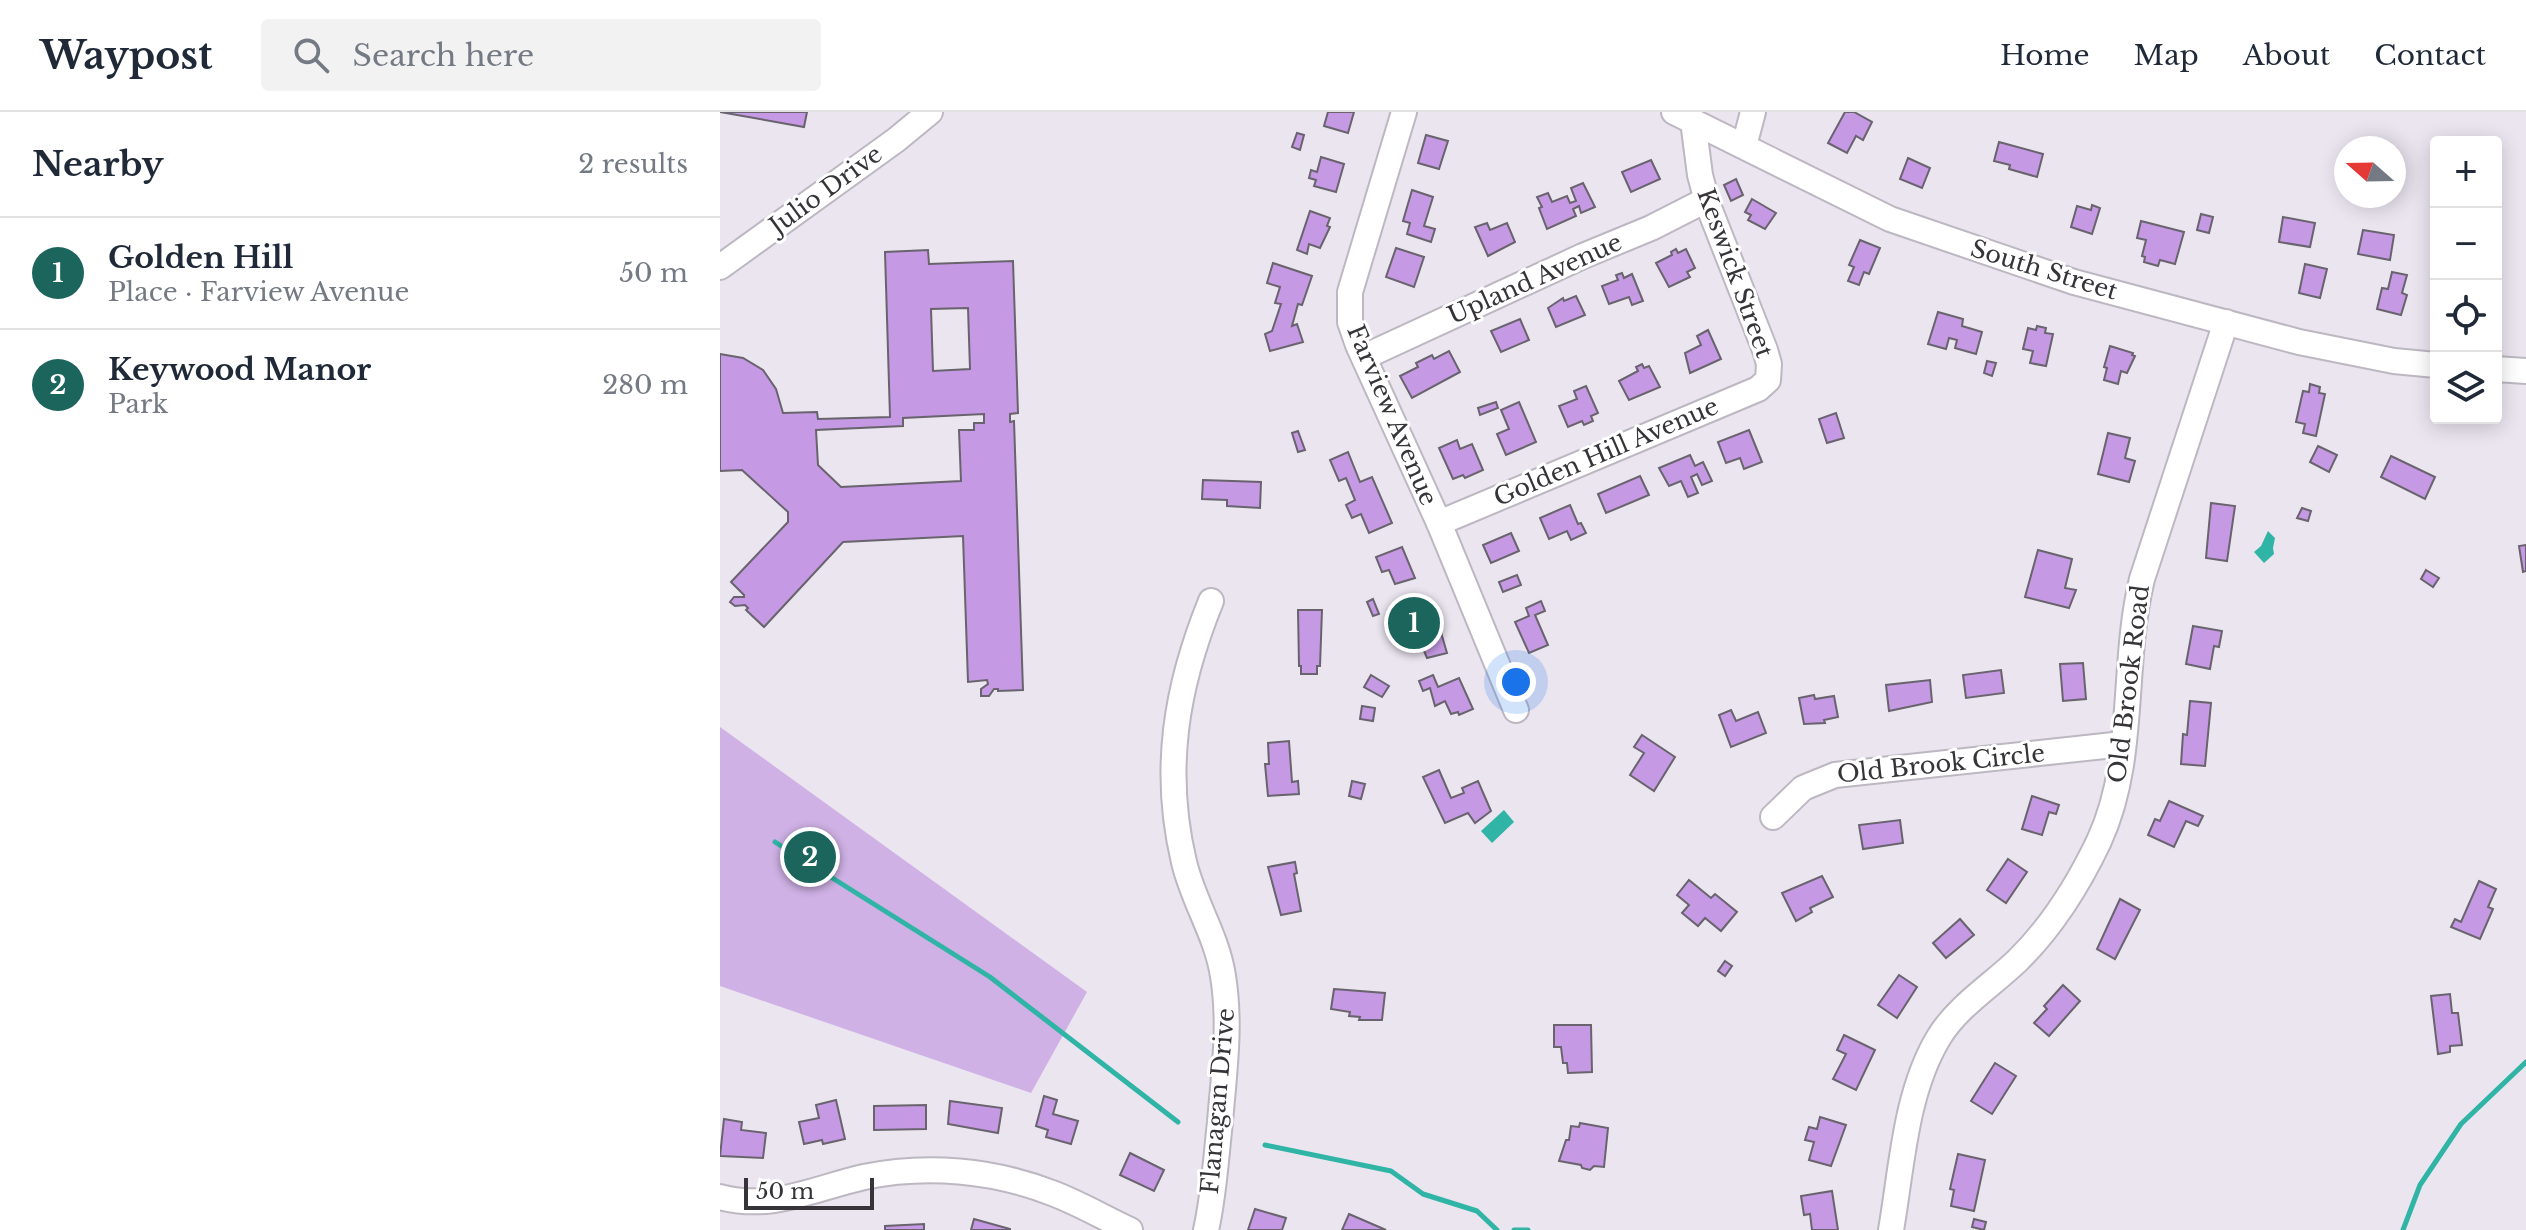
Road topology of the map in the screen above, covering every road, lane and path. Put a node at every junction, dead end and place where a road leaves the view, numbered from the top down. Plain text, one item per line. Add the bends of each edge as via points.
1 (930, 112) edge
2 (1404, 112) edge
3 (1753, 112) edge
4 (1684, 116) edge
5 (1744, 146) junction
6 (1706, 200) junction
7 (720, 267) edge
8 (2226, 322) junction
9 (1364, 357) junction
10 (2430, 364) edge
11 (2502, 369) edge
12 (2526, 371) edge
13 (1769, 378) joint
14 (1439, 523) junction
15 (1211, 601) dead end
16 (1516, 710) dead end
17 (2123, 744) junction
18 (1773, 817) dead end
19 (720, 1197) edge
20 (1130, 1230) edge
21 (1206, 1230) edge
22 (1891, 1230) edge

1 - 7 street, Julio Drive
2 - 9 street, Farview Avenue via 1350,296 1351,327
3 - 5 street
4 - 5 street, South Street
4 - 6 street, Keswick Street
5 - 8 street, South Street via 1921,231 2074,282
6 - 9 street, Upland Avenue
6 - 13 street, Keswick Street via 1765,350
8 - 10 street, South Street via 2299,342
8 - 17 street, Old Brook Road via 2143,574 2134,616
9 - 14 street, Farview Avenue
11 - 12 street
13 - 14 street, Golden Hill Avenue via 1758,389
14 - 16 street, Farview Avenue
15 - 21 street, Flanagan Drive via 1186,668 1173,749 1184,863 1216,947 1226,995 1228,1041
17 - 18 street, Old Brook Circle via 1835,775 1803,788
17 - 22 street, Old Brook Road via 2107,822 2069,896 2027,951 1954,1018 1930,1053 1915,1099
19 - 20 street via 755,1202 799,1197 865,1177 941,1170 1019,1181

